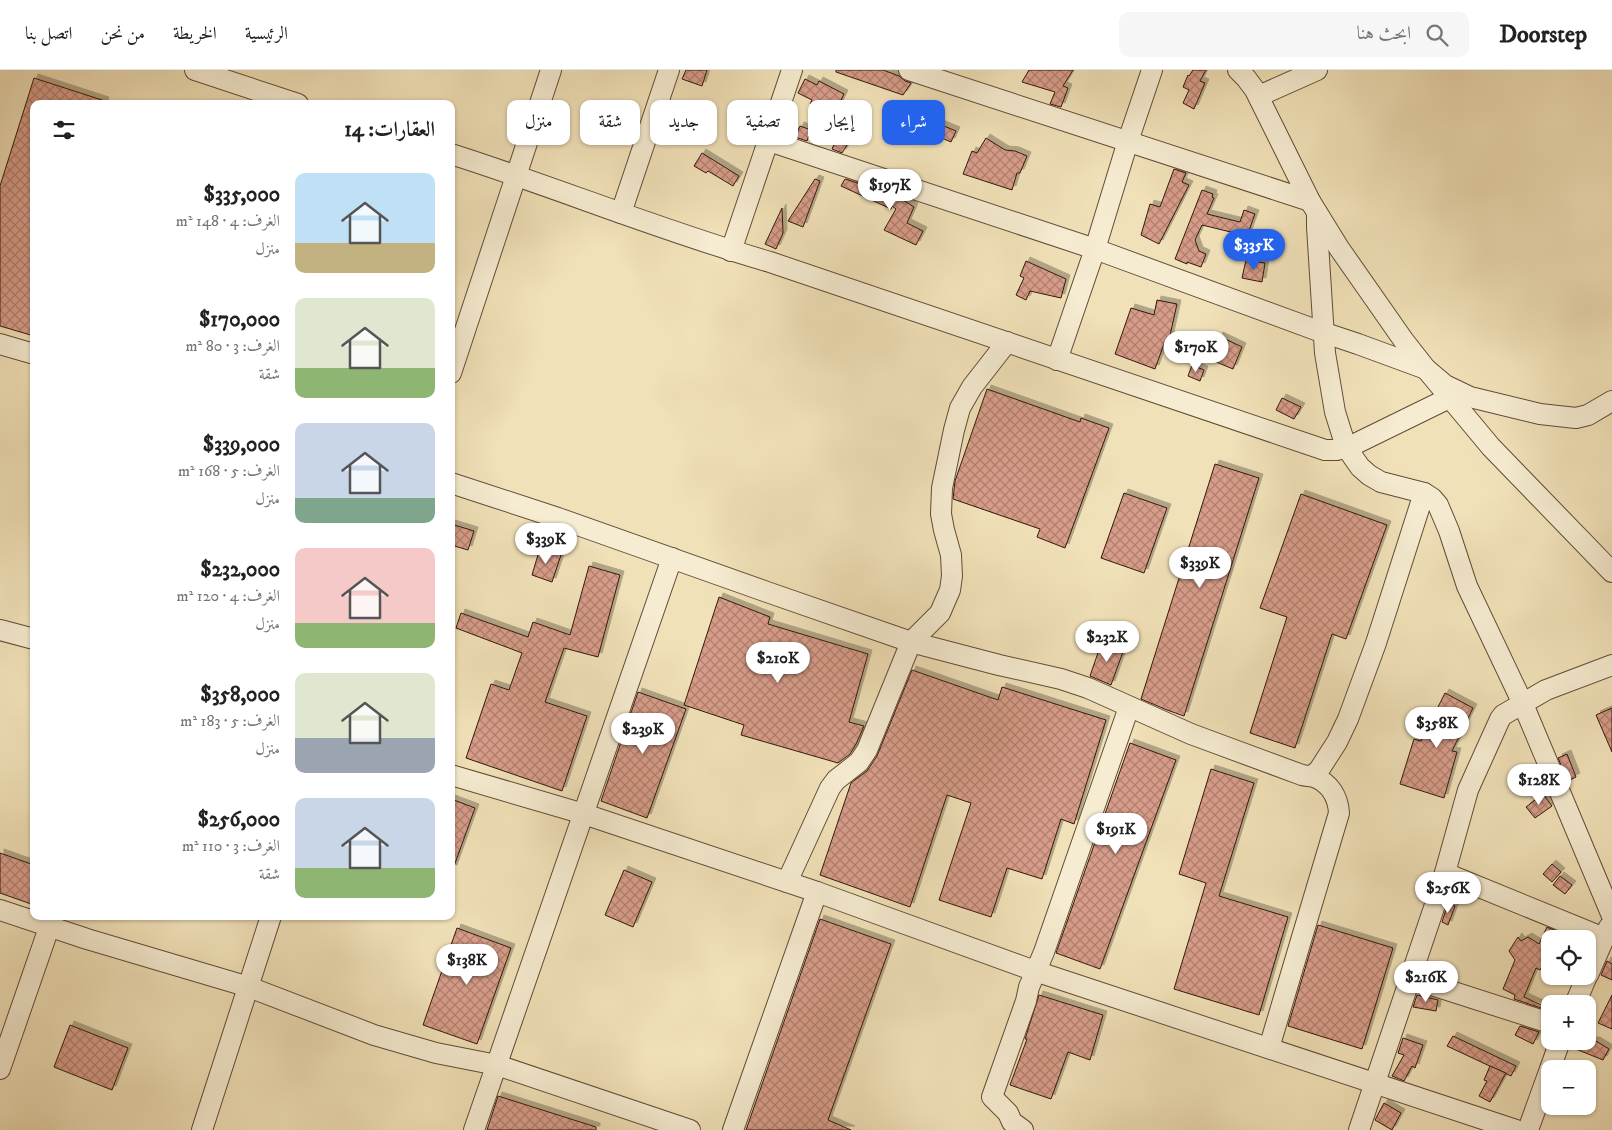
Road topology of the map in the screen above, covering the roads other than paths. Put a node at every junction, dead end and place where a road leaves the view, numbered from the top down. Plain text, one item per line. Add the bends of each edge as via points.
1 (195, 70) edge
2 (551, 70) edge
3 (669, 70) edge
4 (792, 70) edge
5 (910, 70) edge
6 (1152, 70) edge
7 (1238, 70) edge
8 (1317, 70) edge
9 (1259, 96) junction
10 (286, 100) edge
11 (782, 100) edge
12 (1128, 141) junction
13 (768, 145) edge
14 (778, 145) edge
15 (455, 155) edge
16 (517, 175) junction
17 (1314, 207) junction
18 (621, 213) junction
19 (1095, 250) junction
20 (731, 251) junction
21 (1322, 332) junction
22 (1007, 342) junction
23 (0, 344) edge
24 (30, 353) edge
25 (1057, 360) junction
26 (455, 361) edge
27 (1426, 370) junction
28 (1449, 398) junction
29 (1612, 401) edge
30 (1346, 447) junction
31 (455, 484) edge
32 (1424, 493) junction
33 (672, 558) junction
34 (1612, 572) edge
35 (0, 630) edge
36 (30, 638) edge
37 (911, 642) junction
38 (1612, 665) edge
39 (1523, 704) junction
40 (1129, 707) junction
41 (455, 775) edge
42 (1312, 776) junction
43 (584, 814) junction
44 (1445, 873) junction
45 (787, 882) junction
46 (817, 892) junction
47 (0, 910) edge
48 (30, 916) edge
49 (1612, 918) edge
50 (270, 920) edge
51 (51, 921) edge
52 (1604, 938) junction
53 (1596, 956) edge
54 (1035, 971) junction
55 (1410, 978) junction
56 (249, 987) junction
57 (1541, 1019) edge
58 (1269, 1048) junction
59 (497, 1064) junction
60 (0, 1069) edge
61 (1374, 1083) junction
62 (1541, 1094) edge
63 (202, 1130) edge
64 (474, 1130) edge
65 (690, 1130) edge
66 (733, 1130) edge
67 (1023, 1130) edge
68 (1359, 1130) edge
69 (1516, 1130) edge
70 (1528, 1130) edge

1 - 10 street
2 - 16 street
3 - 18 street
4 - 11 street
5 - 12 street
6 - 12 street
7 - 9 street
8 - 9 street
9 - 17 street
12 - 17 street
12 - 19 street
13 - 20 street
14 - 19 street
15 - 16 street
16 - 18 street
16 - 26 street
17 - 21 street
17 - 27 street
18 - 20 street
19 - 21 street
19 - 25 street
20 - 22 street
21 - 27 street
21 - 30 street via 1335,412
22 - 25 street
22 - 37 street via 960,408 942,488 941,514 951,555 950,590 940,613
23 - 24 street
25 - 30 street via 1315,448 1331,451
27 - 28 street
27 - 29 street via 1470,397 1540,414 1582,417
28 - 30 street
28 - 34 street via 1491,447
30 - 32 street via 1369,475 1381,482
31 - 33 street
32 - 39 street via 1438,504 1443,514 1467,586
32 - 42 street via 1348,719 1319,770
33 - 37 street
33 - 43 street
35 - 36 street
37 - 40 street via 1060,679
37 - 45 street via 867,750 830,788
38 - 39 street via 1546,690
39 - 44 street via 1503,715 1496,726 1468,790
39 - 49 street
40 - 42 street via 1218,744
40 - 54 street
41 - 43 street
42 - 58 street via 1334,792 1339,813
43 - 45 street
43 - 59 street
44 - 52 street
44 - 55 street
45 - 46 street
46 - 54 street
46 - 66 street
47 - 48 street
49 - 52 street
50 - 56 street
51 - 56 street
51 - 60 street
52 - 53 street
54 - 58 street
54 - 67 street via 992,1097 1012,1122
55 - 57 street
55 - 61 street
56 - 59 street via 374,1035 436,1053
56 - 63 street
58 - 61 street
59 - 64 street
59 - 65 street
61 - 68 street
61 - 69 street
62 - 70 street

